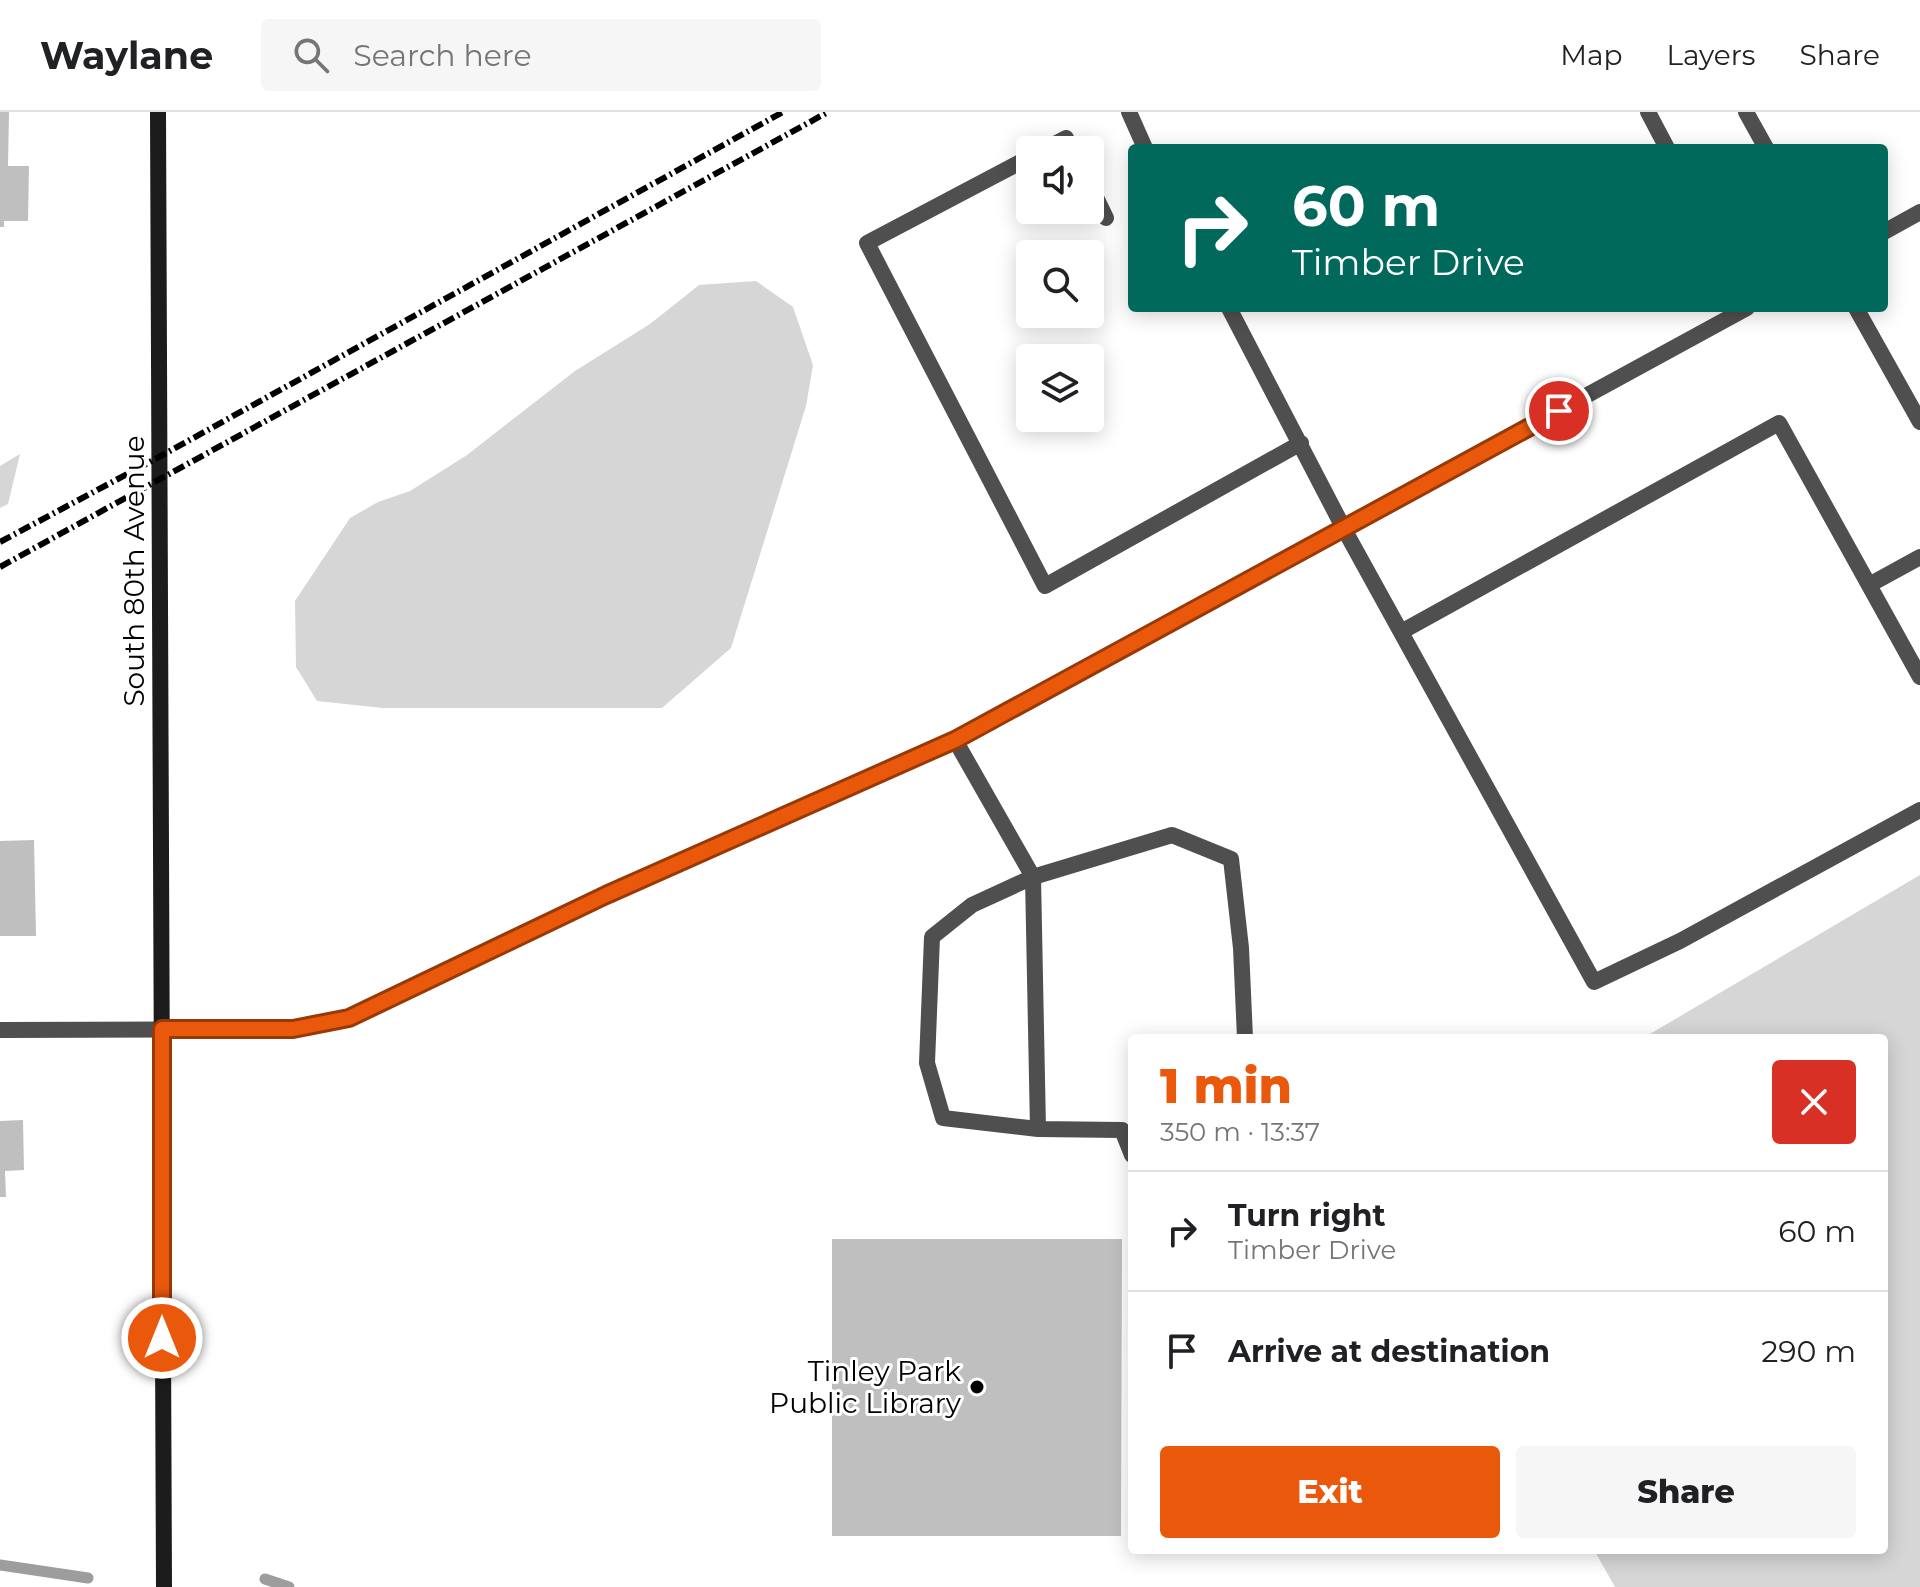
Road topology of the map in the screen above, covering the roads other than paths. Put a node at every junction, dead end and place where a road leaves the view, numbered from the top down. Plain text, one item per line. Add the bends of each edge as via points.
1 (158, 112) edge
2 (1129, 112) edge
3 (1648, 112) edge
4 (1746, 112) edge
5 (1143, 144) edge
6 (1665, 144) edge
7 (1764, 144) edge
8 (1016, 164) edge
9 (1920, 212) edge
10 (1104, 214) edge
11 (1106, 218) dead end
12 (1888, 230) edge
13 (1231, 312) edge
14 (1740, 312) edge
15 (1858, 312) edge
16 (1920, 422) edge
17 (1301, 443) junction
18 (1344, 529) junction
19 (1920, 557) edge
20 (1869, 585) junction
21 (1401, 632) junction
22 (1920, 677) edge
23 (955, 740) junction
24 (1920, 810) edge
25 (1033, 877) junction
26 (162, 1029) junction
27 (0, 1030) edge
28 (1245, 1034) edge
29 (1038, 1129) junction
30 (1128, 1145) edge
31 (164, 1587) edge

1 - 26 street, South 80th Avenue
2 - 5 street
3 - 6 street
4 - 7 street
8 - 17 street via 867,243 1045,586
9 - 12 street
10 - 11 street
13 - 17 street
14 - 18 street
15 - 16 street
17 - 18 street
18 - 21 street
18 - 23 street
19 - 20 street
20 - 21 street via 1779,423
20 - 22 street
21 - 24 street via 1594,982
23 - 25 street
23 - 26 street via 606,895 349,1018 293,1029
25 - 28 street via 1172,835 1231,859
25 - 29 street
25 - 29 street via 972,905 932,937 927,1063 943,1118
26 - 27 street
26 - 31 street, South 80th Avenue
29 - 30 street via 1122,1130

